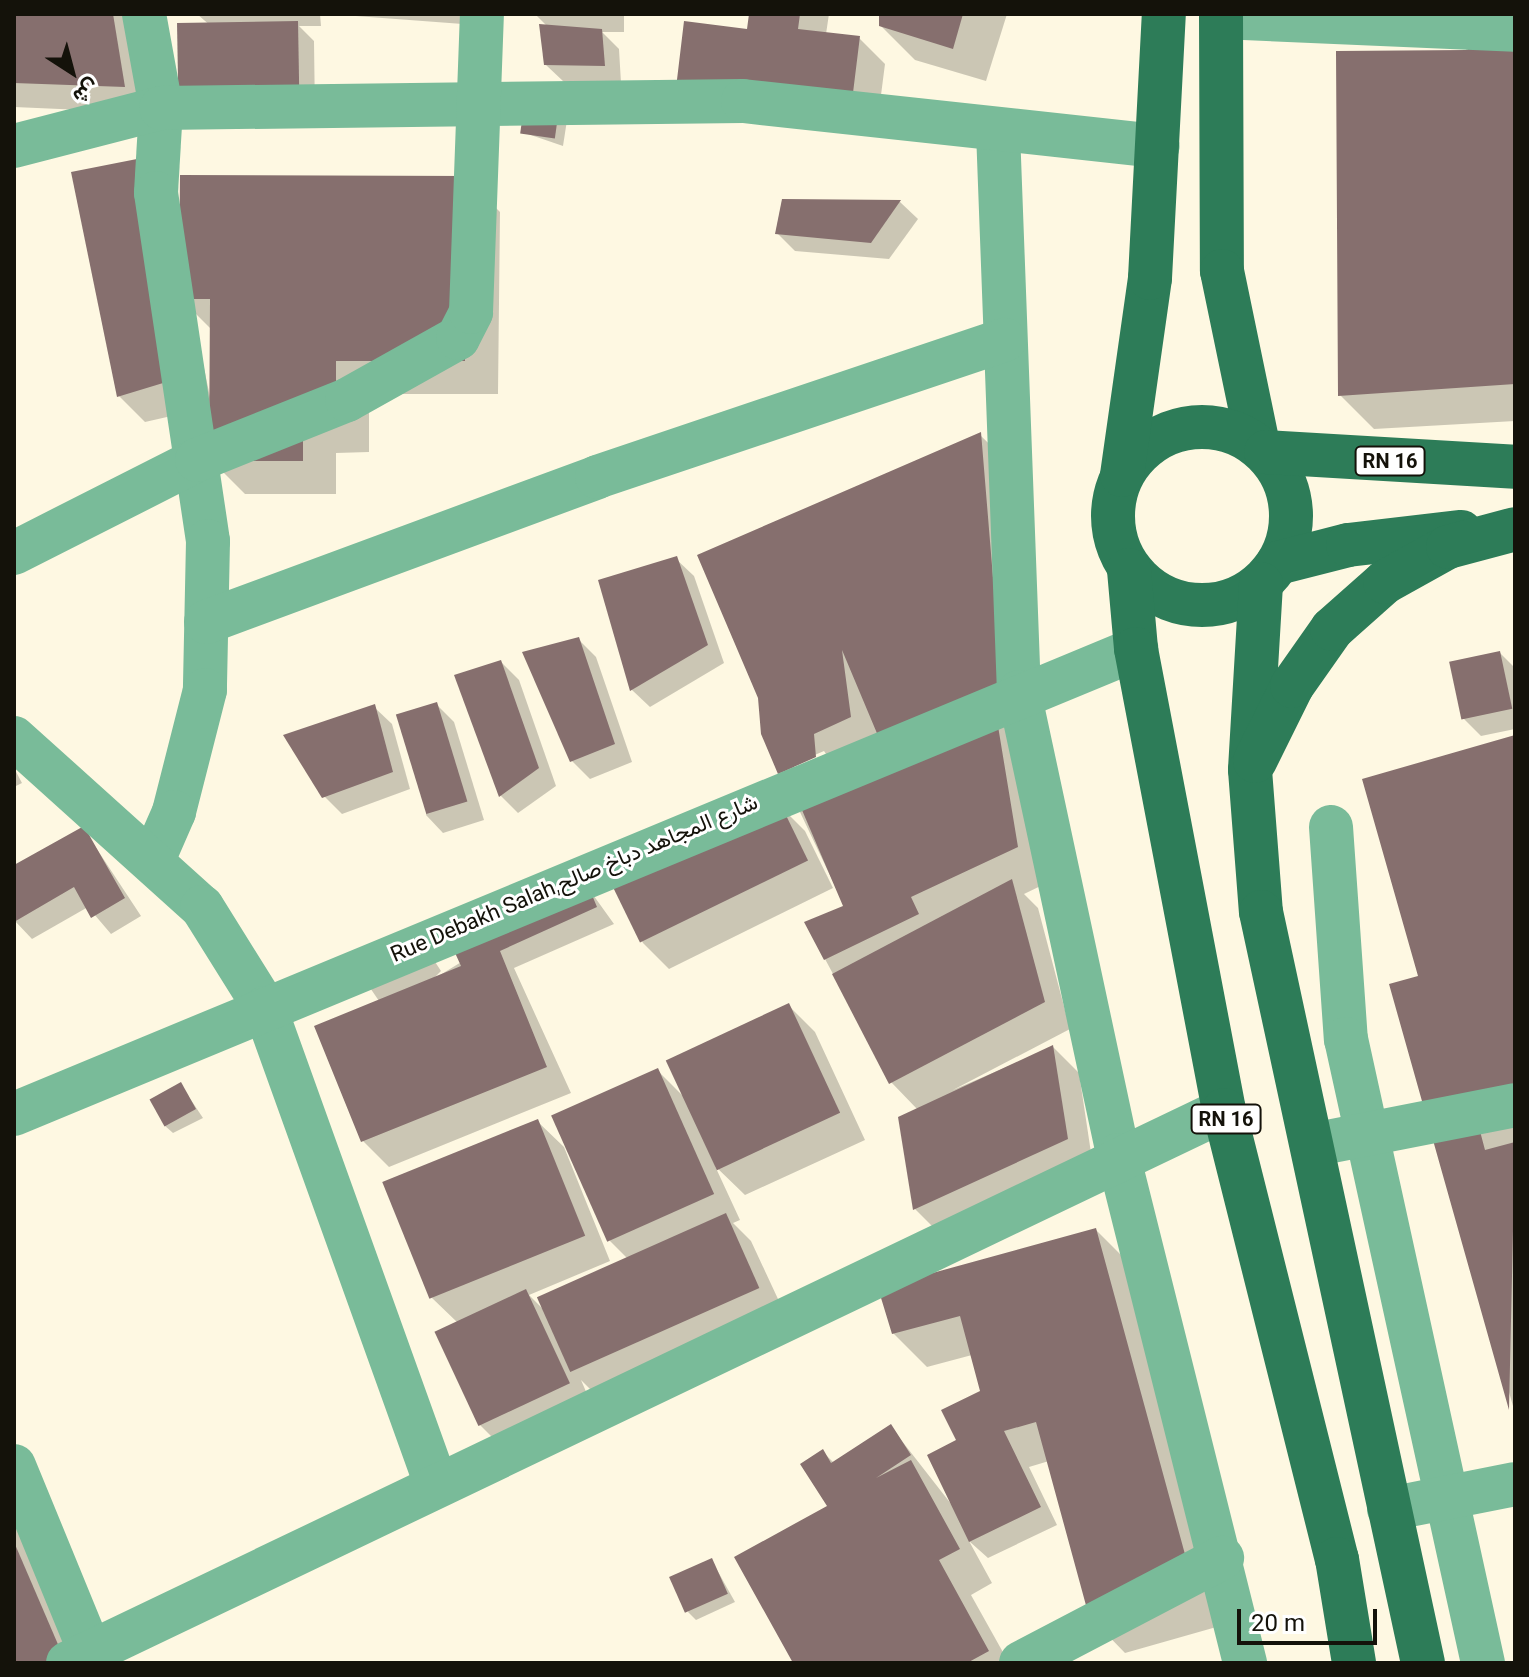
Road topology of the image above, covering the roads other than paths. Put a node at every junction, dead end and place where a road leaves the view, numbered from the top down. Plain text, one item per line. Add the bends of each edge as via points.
1 (144, 14) edge
2 (482, 14) edge
3 (1164, 14) edge
4 (1221, 15) edge
5 (1515, 30) edge
6 (480, 103) junction
7 (161, 108) junction
8 (998, 131) junction
9 (14, 146) edge
10 (1158, 146) junction
11 (1005, 340) junction
12 (1262, 449) junction
13 (197, 460) junction
14 (1515, 467) edge
15 (1122, 475) junction
16 (1515, 528) edge
17 (14, 553) edge
18 (1129, 570) junction
19 (1270, 574) junction
20 (206, 622) junction
21 (1136, 649) junction
22 (1019, 692) junction
23 (14, 738) edge
24 (1250, 770) junction
25 (1331, 827) dead end
26 (153, 860) junction
27 (265, 1008) junction
28 (1515, 1105) edge
29 (1224, 1110) junction
30 (14, 1114) edge
31 (1368, 1136) junction
32 (1312, 1145) junction
33 (1118, 1155) junction
34 (14, 1466) edge
35 (436, 1484) junction
36 (1515, 1484) edge
37 (1450, 1497) junction
38 (1389, 1509) junction
39 (1222, 1558) junction
40 (79, 1657) edge
41 (1021, 1663) edge
42 (1245, 1663) edge
43 (1354, 1663) edge
44 (1423, 1663) edge
45 (1483, 1663) edge

1 - 7 street
2 - 6 street
3 - 10 main road
4 - 5 street
4 - 12 main road via 1222,271
6 - 7 street
6 - 8 street via 743,101
6 - 13 street via 471,312 458,338 347,400
7 - 9 street
7 - 13 street via 156,193
8 - 10 street
8 - 11 street
10 - 15 main road via 1143,344
11 - 20 street via 597,477
11 - 22 street
12 - 14 main road, RN 16
12 - 15 main road via 1215,428 1168,433 1141,449
12 - 19 main road via 1291,505
13 - 17 street
13 - 20 street via 208,541
15 - 18 main road via 1112,523
16 - 19 main road via 1348,545
16 - 24 main road via 1448,547 1385,582 1332,629 1292,686
18 - 19 main road via 1177,603 1221,603
18 - 21 main road, RN 16
19 - 24 main road
20 - 26 street via 205,690 174,812
21 - 22 street, Rue Debakh Salah,شارع المجاهد دباخ صالح
21 - 29 main road, RN 16
22 - 27 street, Rue Debakh Salah,شارع المجاهد دباخ صالح
22 - 33 street
23 - 26 street
24 - 32 main road via 1261,912
25 - 31 street via 1346,1039
26 - 27 street via 202,907
27 - 30 street, Rue Debakh Salah,شارع المجاهد دباخ صالح
27 - 35 street
28 - 31 street
29 - 33 street
29 - 43 main road, RN 16 via 1337,1559
31 - 32 street
31 - 37 street
32 - 38 main road
33 - 35 street
33 - 39 street
34 - 40 street
35 - 40 street
36 - 37 street
37 - 38 street
37 - 45 street
38 - 44 main road
39 - 41 street
39 - 42 street

